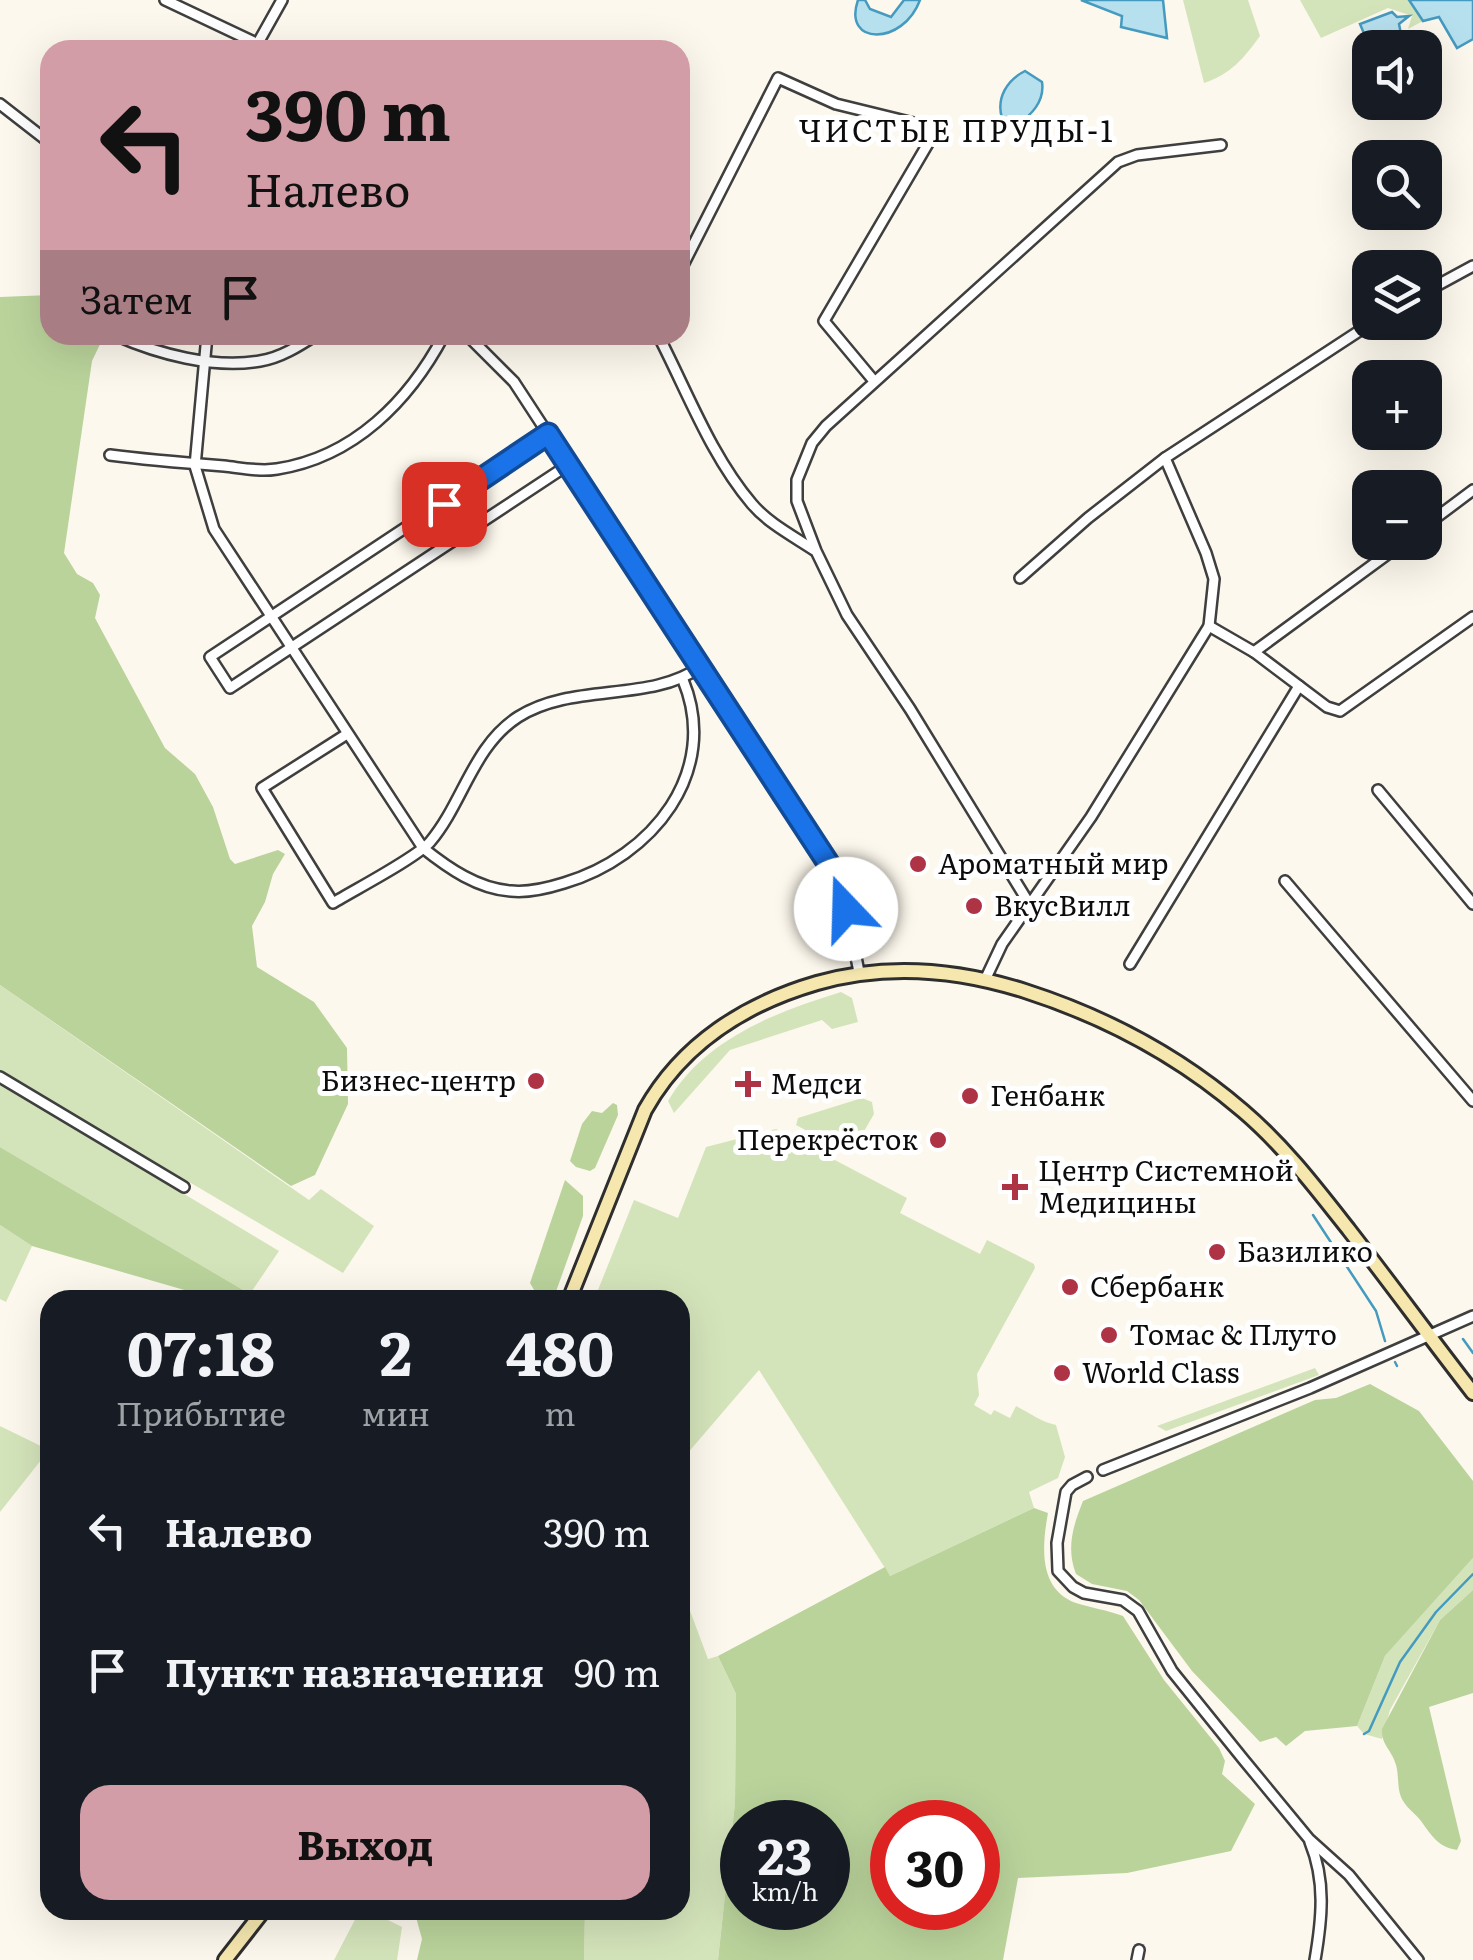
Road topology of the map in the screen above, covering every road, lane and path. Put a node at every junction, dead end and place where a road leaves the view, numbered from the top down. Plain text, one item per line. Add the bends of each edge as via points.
1 (164, 0) edge
2 (282, 0) edge
3 (242, 40) edge
4 (260, 40) edge
5 (0, 104) edge
6 (40, 134) edge
7 (1222, 145) dead end
8 (690, 251) edge
9 (1473, 266) edge
10 (1442, 283) edge
11 (1352, 336) edge
12 (149, 345) edge
13 (206, 345) edge
14 (301, 345) edge
15 (438, 345) edge
16 (477, 345) edge
17 (663, 345) edge
18 (204, 361) junction
19 (874, 381) junction
20 (548, 434) junction
21 (110, 455) dead end
22 (1166, 458) junction
23 (195, 466) junction
24 (568, 466) junction
25 (1473, 490) edge
26 (1442, 513) edge
27 (816, 551) junction
28 (1379, 560) edge
29 (1020, 578) dead end
30 (1473, 616) edge
31 (270, 617) junction
32 (1209, 626) junction
33 (291, 648) junction
34 (1254, 652) junction
35 (700, 667) junction
36 (682, 680) junction
37 (1299, 686) junction
38 (347, 734) junction
39 (1378, 790) dead end
40 (423, 848) junction
41 (1284, 881) dead end
42 (1473, 904) edge
43 (1030, 905) junction
44 (1130, 964) dead end
45 (859, 972) junction
46 (985, 980) junction
47 (0, 1077) edge
48 (1473, 1101) edge
49 (184, 1188) dead end
50 (573, 1290) edge
51 (1473, 1316) edge
52 (1430, 1336) junction
53 (1473, 1393) edge
54 (1102, 1470) dead end
55 (1088, 1477) dead end
56 (1309, 1839) junction
57 (256, 1920) edge
58 (225, 1960) edge
59 (1315, 1960) edge
60 (1418, 1960) edge

1 - 3 street
2 - 4 street
5 - 6 street
7 - 19 street via 1118,162
8 - 19 street via 778,78 836,104 930,127 824,321
9 - 10 street
11 - 22 street
12 - 18 street
13 - 18 street
14 - 18 street via 260,361
15 - 23 street via 396,404 341,448 274,470
16 - 20 street via 505,371
17 - 27 street via 753,506
18 - 23 street
19 - 27 street via 826,426 803,462 797,501
20 - 24 street
20 - 31 street
21 - 23 street
22 - 29 street
22 - 32 street via 1214,579
23 - 31 street via 214,529
24 - 33 street
24 - 35 street
25 - 26 street
27 - 43 street via 847,616
28 - 34 street
30 - 37 street via 1347,709 1334,710
31 - 33 street
31 - 33 street via 210,657 230,688
32 - 34 street
32 - 43 street
33 - 38 street
34 - 37 street
35 - 36 street
35 - 45 street via 830,866
36 - 40 street via 553,700 514,720 496,734
36 - 40 street via 694,713 686,776 674,805 640,844 588,876 512,892 448,868
37 - 44 street
38 - 40 street
38 - 40 street via 262,788 332,903
39 - 42 street
41 - 48 street
43 - 46 street
45 - 46 main road via 917,970
45 - 50 main road via 738,1016 672,1069 632,1139
46 - 52 main road via 1129,1032 1242,1110 1303,1172
47 - 49 street
51 - 52 street
52 - 53 main road
52 - 54 street
55 - 56 street via 1066,1492 1058,1571 1084,1593 1124,1600 1138,1612 1172,1671
56 - 59 street via 1322,1888
56 - 60 street via 1349,1875
57 - 58 main road

